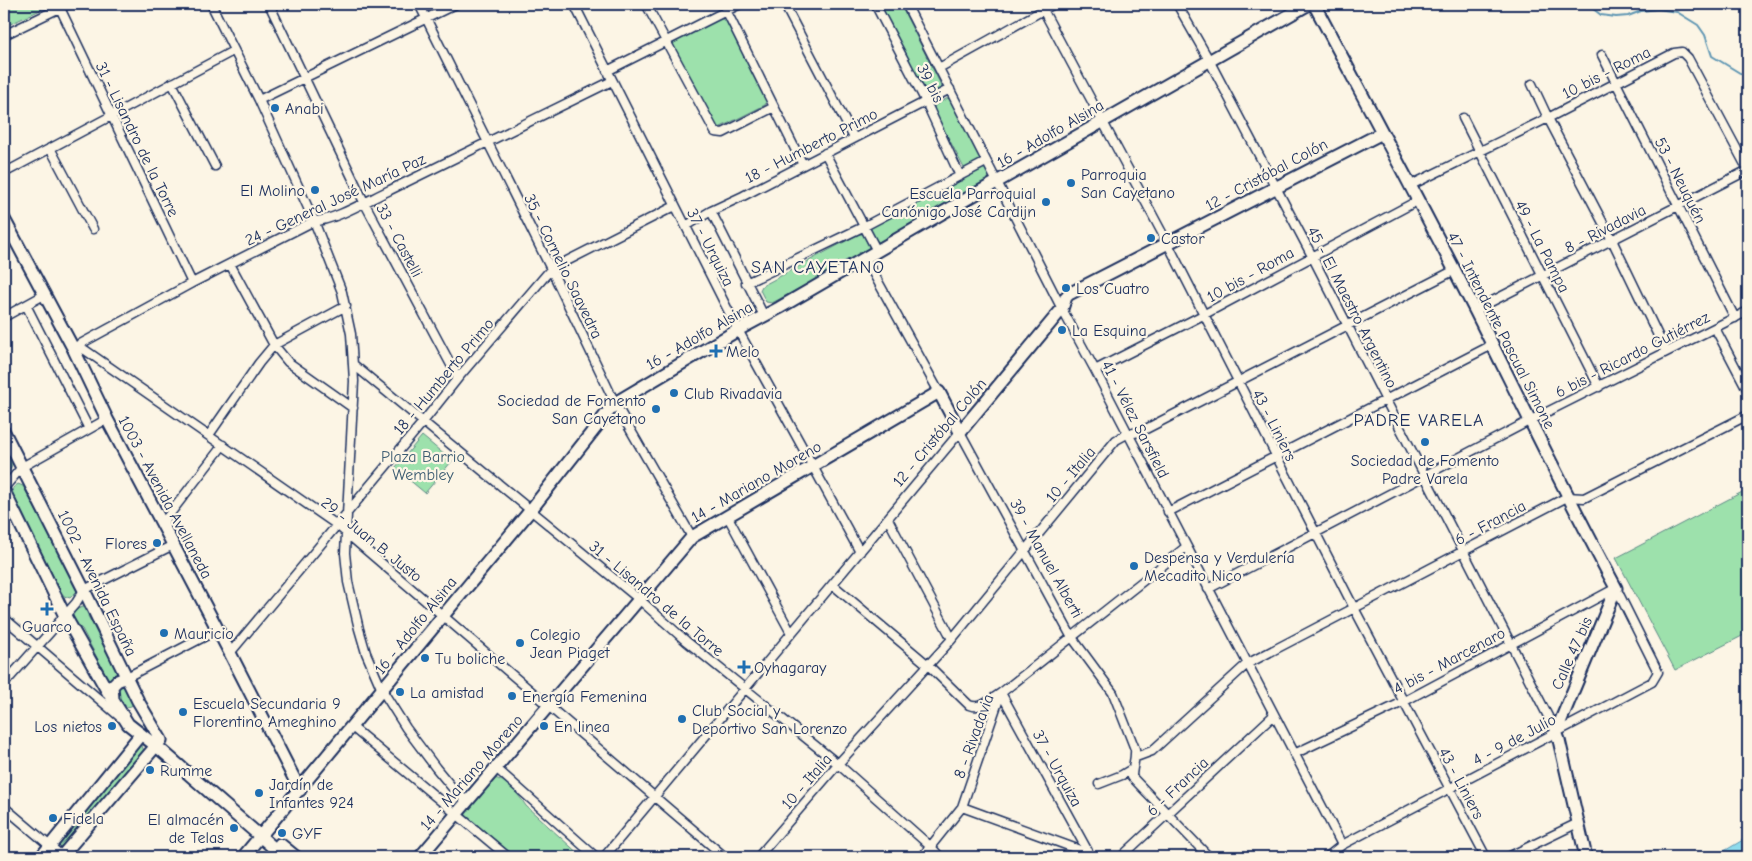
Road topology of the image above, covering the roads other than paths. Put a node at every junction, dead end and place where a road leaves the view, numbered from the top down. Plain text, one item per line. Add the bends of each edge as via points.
1 (68, 4) edge
2 (212, 4) edge
3 (269, 4) edge
4 (419, 4) edge
5 (456, 4) edge
6 (574, 4) edge
7 (646, 4) edge
8 (740, 4) edge
9 (784, 4) edge
10 (875, 4) edge
11 (906, 4) edge
12 (1054, 4) edge
13 (1177, 4) edge
14 (1309, 4) edge
15 (1314, 4) edge
16 (1042, 6) edge
17 (725, 7) edge
18 (60, 8) junction
19 (426, 18) junction
20 (4, 36) edge
21 (666, 42) junction
22 (233, 50) junction
23 (1602, 55) dead end
24 (1209, 60) junction
25 (939, 68) junction
26 (607, 71) junction
27 (305, 78) junction
28 (612, 81) junction
29 (1616, 82) junction
30 (172, 83) junction
31 (1532, 84) dead end
32 (950, 89) junction
33 (259, 100) junction
34 (926, 102) junction
35 (774, 107) junction
36 (112, 115) junction
37 (1463, 118) dead end
38 (1548, 118) junction
39 (1103, 121) junction
40 (1382, 133) junction
41 (854, 138) junction
42 (489, 143) junction
43 (50, 148) junction
44 (1479, 151) junction
45 (825, 153) junction
46 (986, 162) junction
47 (803, 165) junction
48 (216, 166) dead end
49 (1748, 170) edge
50 (4, 173) edge
51 (960, 176) junction
52 (997, 182) junction
53 (1409, 186) junction
54 (1275, 188) junction
55 (1417, 201) junction
56 (364, 202) junction
57 (674, 206) junction
58 (1679, 206) junction
59 (711, 211) junction
60 (4, 219) edge
61 (314, 221) junction
62 (686, 226) junction
63 (865, 226) junction
64 (93, 229) dead end
65 (1612, 240) junction
66 (1168, 244) junction
67 (877, 251) junction
68 (1312, 256) junction
69 (865, 258) junction
70 (230, 264) junction
71 (551, 269) junction
72 (1453, 271) junction
73 (1543, 275) junction
74 (192, 283) junction
75 (746, 283) junction
76 (44, 296) junction
77 (26, 305) junction
78 (346, 306) junction
79 (1062, 309) junction
80 (1475, 310) junction
81 (1748, 311) edge
82 (1203, 315) junction
83 (764, 316) junction
84 (4, 317) edge
85 (1735, 318) junction
86 (1347, 326) junction
87 (1715, 328) junction
88 (738, 330) junction
89 (1492, 345) junction
90 (274, 346) junction
91 (74, 348) junction
92 (1666, 352) junction
93 (354, 365) junction
94 (1095, 370) junction
95 (458, 378) junction
96 (1237, 382) junction
97 (1598, 386) junction
98 (1748, 391) edge
99 (939, 392) junction
100 (1385, 400) junction
101 (615, 403) junction
102 (353, 408) junction
103 (1748, 414) edge
104 (107, 419) junction
105 (1531, 420) junction
106 (423, 422) junction
107 (89, 429) junction
108 (4, 432) edge
109 (960, 432) junction
110 (1128, 434) junction
111 (209, 435) junction
112 (223, 445) junction
113 (1276, 458) junction
114 (22, 467) junction
115 (813, 467) junction
116 (1423, 476) junction
117 (4, 490) edge
118 (1567, 497) junction
119 (348, 511) junction
120 (530, 511) junction
121 (1168, 512) junction
122 (728, 516) junction
123 (888, 519) junction
124 (162, 524) junction
125 (337, 525) junction
126 (1315, 533) junction
127 (347, 534) junction
128 (692, 537) junction
129 (173, 545) junction
130 (1186, 547) junction
131 (1025, 550) junction
132 (1464, 551) junction
133 (860, 552) junction
134 (833, 585) junction
135 (1616, 588) junction
136 (1208, 589) junction
137 (84, 590) junction
138 (640, 600) junction
139 (1354, 608) junction
140 (65, 616) junction
141 (443, 616) junction
142 (4, 618) edge
143 (217, 630) junction
144 (791, 633) junction
145 (1072, 636) junction
146 (952, 639) junction
147 (1511, 643) junction
148 (37, 647) junction
149 (230, 653) junction
150 (1247, 664) junction
151 (928, 665) junction
152 (1658, 672) joint
153 (127, 677) junction
154 (4, 684) edge
155 (744, 688) junction
156 (382, 690) junction
157 (1001, 693) junction
158 (138, 701) junction
159 (1403, 702) junction
160 (116, 704) junction
161 (548, 707) junction
162 (1274, 715) junction
163 (128, 724) junction
164 (352, 727) junction
165 (1556, 732) junction
166 (141, 734) junction
167 (158, 743) junction
168 (1294, 754) junction
169 (1136, 756) junction
170 (838, 764) junction
171 (496, 768) junction
172 (1132, 769) junction
173 (1099, 784) dead end
174 (300, 790) junction
175 (1449, 790) junction
176 (654, 796) junction
177 (467, 801) junction
178 (4, 807) edge
179 (962, 807) junction
180 (457, 813) junction
181 (1167, 813) junction
182 (1578, 823) junction
183 (262, 834) junction
184 (50, 846) junction
185 (930, 846) junction
186 (1342, 846) junction
187 (1090, 855) edge
188 (41, 857) edge
189 (62, 857) edge
190 (243, 857) edge
191 (284, 857) edge
192 (296, 857) edge
193 (420, 857) edge
194 (508, 857) edge
195 (596, 857) edge
196 (604, 857) edge
197 (725, 857) edge
198 (758, 857) edge
199 (922, 857) edge
200 (940, 857) edge
201 (1122, 857) edge
202 (1209, 857) edge
203 (1327, 857) edge
204 (1486, 857) edge
205 (1508, 857) edge
206 (1586, 857) edge

1 - 18 street
2 - 22 street
3 - 27 street, 33 - Castelli
4 - 19 street, 35 - Cornelio Saavedra
5 - 19 street
6 - 26 street, 37 - Urquiza
7 - 21 street
8 - 17 street
9 - 41 street
10 - 34 street, 39 bis
11 - 25 street, 41 - Vélez Sarsfield
12 - 16 street
13 - 24 street, 45 - El Maestro Argentino
14 - 24 street, 16 - Adolfo Alsina
15 - 40 street, 47 - Intendente Pascual Simone
16 - 25 street
16 - 39 street, 43 - Liniers
17 - 21 street
17 - 35 street
18 - 20 street
18 - 36 street, 31 - Lisandro de la Torre
19 - 27 street
19 - 42 street, 35 - Cornelio Saavedra
21 - 26 street
21 - 35 street via 715,132 723,133
22 - 30 street
22 - 33 street
23 - 29 street, 53 - Neuquén
24 - 39 street, 16 - Adolfo Alsina
24 - 54 street, 45 - El Maestro Argentino
25 - 32 street, 41 - Vélez Sarsfield
26 - 28 street, 37 - Urquiza
27 - 33 street
27 - 56 street, 33 - Castelli
28 - 42 street, 24 - General José María Paz
28 - 57 street, 37 - Urquiza
29 - 38 street, 10 bis - Roma
29 - 49 street, 10 bis - Roma via 1682,52
29 - 58 street, 53 - Neuquén
30 - 36 street
30 - 48 street
31 - 38 street
32 - 34 street, 18 - Humberto Primo
32 - 46 street, 41 - Vélez Sarsfield
33 - 61 street
34 - 41 street, 18 - Humberto Primo
34 - 51 street, 39 bis
35 - 47 street
36 - 43 street
36 - 74 street, 31 - Lisandro de la Torre
37 - 44 street, 49 - La Pampa
38 - 44 street, 10 bis - Roma
38 - 65 street
39 - 52 street, 16 - Adolfo Alsina
39 - 66 street, 43 - Liniers
40 - 53 street, 47 - Intendente Pascual Simone
40 - 54 street, 12 - Cristóbal Colón
41 - 45 street, 18 - Humberto Primo
42 - 56 street, 24 - General José María Paz
42 - 71 street, 35 - Cornelio Saavedra
43 - 50 street
43 - 64 street
44 - 53 street, 10 bis - Roma
44 - 73 street, 49 - La Pampa
45 - 47 street, 18 - Humberto Primo
45 - 63 street
46 - 51 street
46 - 52 street, 41 - Vélez Sarsfield
47 - 59 street, 18 - Humberto Primo
49 - 58 street, 8 - Rivadavia
51 - 63 street
52 - 67 street, 16 - Adolfo Alsina
52 - 79 street, 41 - Vélez Sarsfield
53 - 55 street, 47 - Intendente Pascual Simone
54 - 66 street, 12 - Cristóbal Colón
54 - 68 street, 45 - El Maestro Argentino
55 - 68 street, 10 bis - Roma
55 - 72 street, 47 - Intendente Pascual Simone
56 - 61 street, 24 - General José María Paz via 323,221
56 - 95 street, 33 - Castelli
57 - 62 street, 37 - Urquiza
57 - 71 street, 18 - Humberto Primo
58 - 65 street, 8 - Rivadavia
58 - 85 street, 53 - Neuquén
59 - 62 street, 18 - Humberto Primo
59 - 75 street
60 - 76 street, 1003 - Avenida Avellaneda
61 - 70 street, 24 - General José María Paz
61 - 78 street
62 - 88 street, 37 - Urquiza
63 - 67 street
63 - 75 street
65 - 73 street, 8 - Rivadavia
65 - 92 street
66 - 79 street, 12 - Cristóbal Colón via 1069,294
66 - 82 street, 43 - Liniers
67 - 69 street, 16 - Adolfo Alsina
68 - 82 street, 10 bis - Roma
68 - 86 street, 45 - El Maestro Argentino
69 - 83 street, 16 - Adolfo Alsina
69 - 99 street, 39 - Manuel Alberti
70 - 74 street, 24 - General José María Paz
70 - 90 street
71 - 95 street, 18 - Humberto Primo
71 - 101 street, 35 - Cornelio Saavedra
72 - 80 street, 47 - Intendente Pascual Simone
72 - 86 street, 10 - Italia
73 - 80 street, 8 - Rivadavia
73 - 97 street, 49 - La Pampa
74 - 91 street, 24 - General José María Paz
75 - 83 street
76 - 77 street
76 - 91 street, 1003 - Avenida Avellaneda
77 - 84 street
77 - 107 street
78 - 90 street
78 - 93 street
79 - 94 street, 41 - Vélez Sarsfield
79 - 109 street, 12 - Cristóbal Colón
80 - 89 street, 47 - Intendente Pascual Simone
81 - 85 street, 6 bis - Ricardo Gutiérrez
82 - 94 street, 10 bis - Roma
82 - 96 street, 43 - Liniers
83 - 88 street, 16 - Adolfo Alsina
85 - 87 street, 6 bis - Ricardo Gutiérrez
86 - 96 street, 10 - Italia
86 - 100 street, 45 - El Maestro Argentino
87 - 92 street, 6 bis - Ricardo Gutiérrez
87 - 98 street
88 - 101 street, 16 - Adolfo Alsina
88 - 115 street, 37 - Urquiza
89 - 100 street
89 - 105 street, 47 - Intendente Pascual Simone
90 - 102 street via 288,362
90 - 111 street
91 - 104 street, 1003 - Avenida Avellaneda
91 - 111 street, 29 - Juan B. Justo via 85,350
92 - 97 street, 6 bis - Ricardo Gutiérrez
93 - 102 street
93 - 106 street, 31 - Lisandro de la Torre
94 - 110 street, 41 - Vélez Sarsfield
95 - 106 street, 18 - Humberto Primo
96 - 110 street, 10 - Italia via 1140,432
96 - 113 street, 43 - Liniers
97 - 105 street, 6 bis - Ricardo Gutiérrez
99 - 109 street, 39 - Manuel Alberti
99 - 115 street, 14 - Mariano Moreno
100 - 113 street
100 - 116 street, 45 - El Maestro Argentino
101 - 120 street, 16 - Adolfo Alsina
101 - 128 street, 35 - Cornelio Saavedra
102 - 119 street
103 - 118 street, 6 - Francia via 1584,498
104 - 107 street
104 - 124 street, 1003 - Avenida Avellaneda
105 - 116 street, 6 bis - Ricardo Gutiérrez
105 - 118 street, 47 - Intendente Pascual Simone
106 - 119 street, 18 - Humberto Primo
106 - 120 street, 31 - Lisandro de la Torre
107 - 114 street
108 - 114 street, 1002 - Avenida España
109 - 123 street, 12 - Cristóbal Colón
109 - 131 street, 39 - Manuel Alberti
110 - 121 street, 41 - Vélez Sarsfield
110 - 131 street, 10 - Italia via 1116,440
111 - 112 street, 29 - Juan B. Justo
112 - 124 street
112 - 125 street, 29 - Juan B. Justo
113 - 121 street
113 - 126 street, 43 - Liniers
114 - 117 street
114 - 137 street, 1002 - Avenida España
115 - 122 street, 14 - Mariano Moreno
115 - 133 street, 37 - Urquiza
116 - 126 street, 6 bis - Ricardo Gutiérrez
116 - 132 street, 45 - El Maestro Argentino
117 - 140 street
118 - 132 street, 6 - Francia
118 - 135 street, 47 - Intendente Pascual Simone
119 - 125 street, 18 - Humberto Primo
119 - 127 street
120 - 138 street, 31 - Lisandro de la Torre
120 - 141 street, 16 - Adolfo Alsina
121 - 130 street, 41 - Vélez Sarsfield
122 - 128 street, 14 - Mariano Moreno
122 - 144 street
123 - 133 street, 12 - Cristóbal Colón
123 - 146 street
124 - 129 street, 1003 - Avenida Avellaneda
125 - 127 street, 29 - Juan B. Justo
125 - 149 street, 18 - Humberto Primo
126 - 136 street, 6 bis - Ricardo Gutiérrez
126 - 139 street, 43 - Liniers
127 - 141 street, 29 - Juan B. Justo
127 - 156 street via 348,582 366,653
128 - 138 street, 14 - Mariano Moreno
129 - 137 street
129 - 143 street, 1003 - Avenida Avellaneda
130 - 136 street, 41 - Vélez Sarsfield
130 - 145 street, 8 - Rivadavia
131 - 145 street, 39 - Manuel Alberti
131 - 146 street, 10 - Italia
132 - 139 street, 6 - Francia
132 - 147 street, 45 - El Maestro Argentino
133 - 134 street, 12 - Cristóbal Colón
134 - 144 street, 12 - Cristóbal Colón
134 - 151 street
135 - 147 street, 4 bis - Marcenaro
135 - 152 street, 47 - Intendente Pascual Simone
135 - 165 street, Calle 47 bis
136 - 150 street, 41 - Vélez Sarsfield
137 - 140 street
137 - 153 street, 1002 - Avenida España
138 - 155 street, 31 - Lisandro de la Torre
138 - 161 street, 14 - Mariano Moreno
139 - 150 street, 6 - Francia
139 - 159 street, 43 - Liniers
140 - 148 street
140 - 160 street
141 - 156 street, 16 - Adolfo Alsina
141 - 161 street, 29 - Juan B. Justo
142 - 148 street
143 - 149 street, 1003 - Avenida Avellaneda
143 - 153 street
144 - 155 street, 12 - Cristóbal Colón
145 - 157 street, 8 - Rivadavia
145 - 169 street, 39 - Manuel Alberti via 1113,693
146 - 151 street, 10 - Italia
147 - 159 street, 4 bis - Marcenaro
147 - 165 street, 45 - El Maestro Argentino
148 - 154 street
148 - 163 street
149 - 174 street, 1003 - Avenida Avellaneda
150 - 162 street, 41 - Vélez Sarsfield
150 - 169 street via 1152,751
151 - 157 street via 974,707 980,707
151 - 170 street, 10 - Italia
152 - 165 street, 4 - 9 de Julio via 1652,682
153 - 158 street, 1002 - Avenida España
153 - 160 street via 112,686
155 - 170 street, 31 - Lisandro de la Torre
155 - 176 street, 12 - Cristóbal Colón
156 - 164 street, 16 - Adolfo Alsina
156 - 177 street via 436,768
157 - 179 street, 8 - Rivadavia
157 - 187 street, 37 - Urquiza
158 - 160 street via 136,708 124,712
158 - 167 street, 1002 - Avenida España
159 - 168 street, 4 bis - Marcenaro
159 - 175 street, 43 - Liniers
160 - 163 street
161 - 171 street, 14 - Mariano Moreno
161 - 176 street, 29 - Juan B. Justo
162 - 168 street, 41 - Vélez Sarsfield
162 - 181 street, 6 - Francia
163 - 166 street
164 - 174 street, 16 - Adolfo Alsina
164 - 180 street
165 - 175 street, 4 - 9 de Julio
165 - 182 street
166 - 167 street
166 - 184 street
167 - 183 street
167 - 189 street
168 - 186 street, 41 - Vélez Sarsfield
169 - 172 street
170 - 185 street, 31 - Lisandro de la Torre
170 - 198 street, 10 - Italia
171 - 177 street, 14 - Mariano Moreno
171 - 195 street
172 - 173 street
172 - 181 street via 1132,778
174 - 183 street, 16 - Adolfo Alsina
175 - 186 street, 4 - 9 de Julio
175 - 204 street, 43 - Liniers
176 - 196 street, 12 - Cristóbal Colón
176 - 197 street, 29 - Juan B. Justo
177 - 180 street, 14 - Mariano Moreno
178 - 184 street
179 - 185 street, 8 - Rivadavia
179 - 187 street
180 - 193 street, 14 - Mariano Moreno
180 - 194 street
181 - 201 street, 6 - Francia
181 - 202 street
182 - 205 street
182 - 206 street
183 - 190 street, 16 - Adolfo Alsina
183 - 191 street
183 - 192 street
184 - 188 street
184 - 189 street
185 - 199 street, 8 - Rivadavia
185 - 200 street, 31 - Lisandro de la Torre
186 - 203 street, 4 - 9 de Julio

